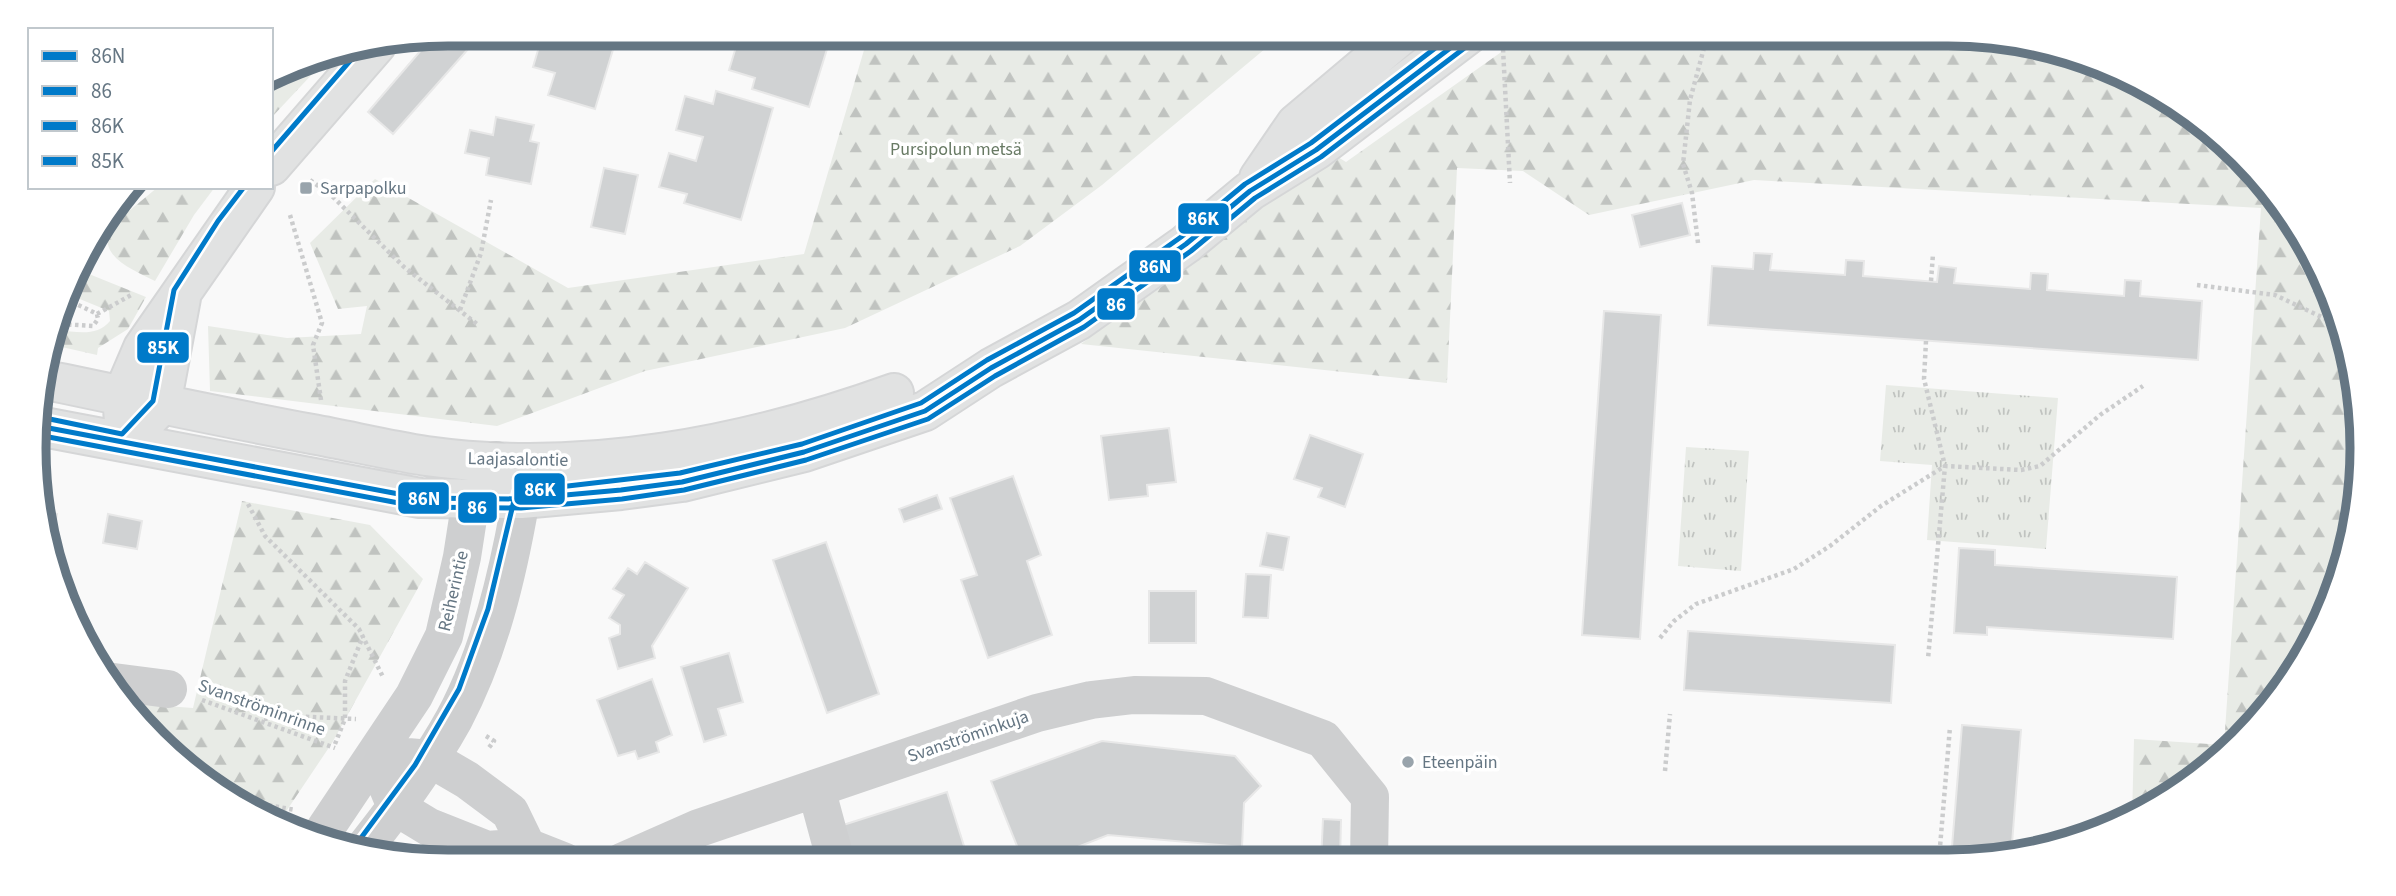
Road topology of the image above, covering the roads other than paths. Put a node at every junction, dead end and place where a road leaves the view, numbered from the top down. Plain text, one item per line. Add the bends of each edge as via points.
1 (1389, 46) edge
2 (1475, 46) edge
3 (369, 53) edge
4 (273, 164) edge
5 (253, 189) edge
6 (1250, 191) junction
7 (155, 358) junction
8 (991, 368) junction
9 (51, 381) edge
10 (122, 397) junction
11 (161, 405) junction
12 (46, 428) edge
13 (125, 444) junction
14 (496, 460) junction
15 (471, 499) junction
16 (521, 499) junction
17 (121, 683) edge
18 (168, 689) road end
19 (363, 742) junction
20 (431, 759) junction
21 (816, 788) junction
22 (396, 807) junction
23 (314, 826) edge
24 (368, 843) edge
25 (527, 847) junction
26 (535, 850) edge
27 (649, 850) edge
28 (833, 850) edge
29 (1369, 850) edge

1 - 6 main road, Laajasalontie via 1296,124
2 - 6 main road, Laajasalontie
3 - 4 main road
5 - 7 main road via 182,294
6 - 8 main road, Laajasalontie via 1186,244 1079,320
7 - 10 main road
7 - 11 main road
8 - 14 main road, Laajasalontie via 919,384 752,437 618,457
8 - 16 main road, Laajasalontie via 925,411 804,452 681,482
9 - 10 main road, Laajasalontie
10 - 11 main road, Laajasalontie
10 - 13 main road
11 - 13 main road
11 - 14 main road, Laajasalontie via 427,456
12 - 13 main road, Laajasalontie
13 - 15 main road, Laajasalontie via 420,498
14 - 15 street, Reiherintie
14 - 16 street
15 - 16 main road, Laajasalontie
15 - 19 street, Reiherintie via 444,636 414,696
16 - 20 street via 510,566 488,636 455,716
17 - 18 street
19 - 20 street
19 - 22 street
19 - 23 street, Reiherintie
20 - 22 street
20 - 25 street via 510,812
21 - 27 street, Svanströminkuja
21 - 28 street
21 - 29 street, Svanströminkuja via 1037,713 1091,700 1134,695 1206,696 1323,739 1370,797
22 - 24 street
22 - 25 street via 429,827 487,850
25 - 26 street

